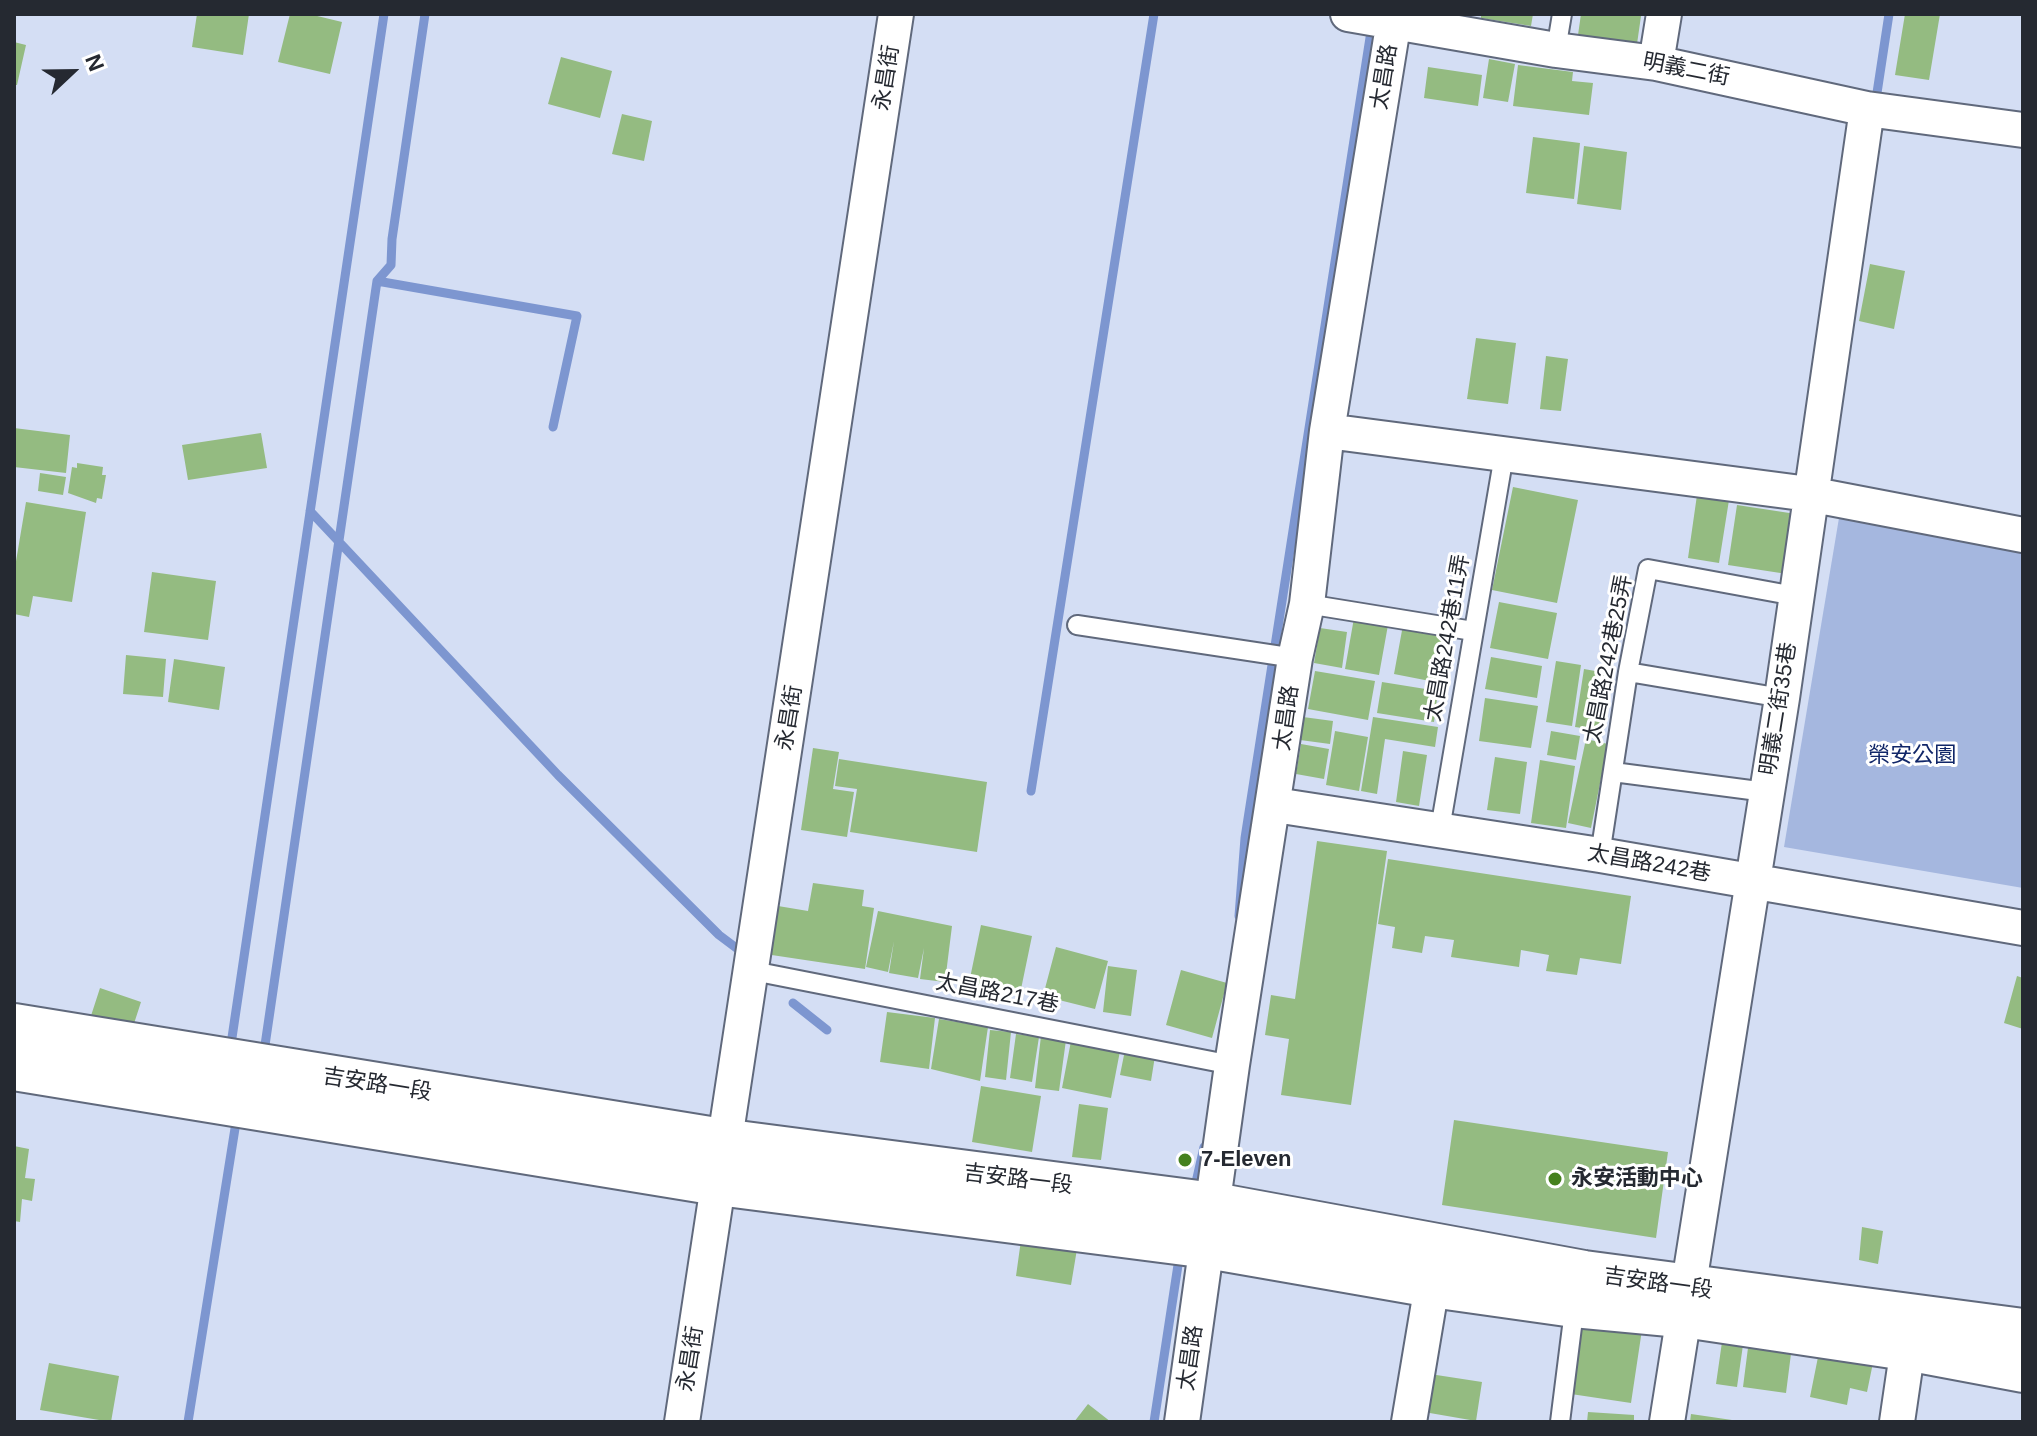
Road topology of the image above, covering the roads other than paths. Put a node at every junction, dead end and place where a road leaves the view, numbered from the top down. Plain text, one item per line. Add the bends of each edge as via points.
1 (896, 14) edge
2 (1348, 14) edge
3 (1562, 14) edge
4 (1664, 14) edge
5 (1395, 17) edge
6 (1556, 50) junction
7 (1656, 63) junction
8 (1867, 109) junction
9 (2023, 130) edge
10 (1327, 431) junction
11 (1504, 455) junction
12 (1809, 494) junction
13 (2023, 535) edge
14 (1795, 596) junction
15 (1307, 604) junction
16 (1077, 625) dead end
17 (1473, 631) junction
18 (1295, 658) junction
19 (1628, 672) junction
20 (1782, 698) junction
21 (1613, 772) junction
22 (1766, 792) junction
23 (1275, 805) junction
24 (1440, 829) junction
25 (1600, 855) junction
26 (1754, 882) junction
27 (2023, 928) edge
28 (753, 971) junction
29 (14, 1026) edge
30 (1232, 1065) junction
31 (14, 1068) edge
32 (720, 1162) junction
33 (1211, 1226) junction
34 (1440, 1267) junction
35 (1579, 1289) junction
36 (1686, 1304) junction
37 (1910, 1331) junction
38 (2023, 1331) edge
39 (2023, 1370) edge
40 (682, 1422) edge
41 (1182, 1422) edge
42 (1409, 1422) edge
43 (1560, 1422) edge
44 (1667, 1422) edge
45 (1897, 1422) edge

1 - 28 street, 永昌街
2 - 5 street, 明義二街
3 - 6 lane
4 - 7 street
5 - 6 street, 明義二街
5 - 10 street, 太昌路
6 - 7 street, 明義二街
7 - 8 street, 明義二街
8 - 9 street, 明義二街
8 - 12 street, 明義二街35巷
10 - 11 street
10 - 15 street, 太昌路
11 - 12 street
11 - 17 lane, 太昌路242巷11弄
12 - 13 street
12 - 14 street, 明義二街35巷
14 - 19 lane, 太昌路242巷25弄 via 1648,569
14 - 20 street, 明義二街35巷
15 - 17 lane
15 - 18 street, 太昌路
16 - 18 lane
17 - 24 lane, 太昌路242巷11弄
18 - 23 street, 太昌路
19 - 20 lane
19 - 21 lane, 太昌路242巷25弄
20 - 22 street, 明義二街35巷
21 - 22 lane
21 - 25 lane, 太昌路242巷25弄
22 - 26 street, 明義二街35巷
23 - 24 street, 太昌路242巷
23 - 30 street, 太昌路
24 - 25 street, 太昌路242巷
25 - 26 street, 太昌路242巷
26 - 27 street, 太昌路242巷
26 - 36 street, 明義二街35巷
28 - 30 lane, 太昌路217巷
28 - 32 street, 永昌街
29 - 32 street, 吉安路一段
30 - 33 street, 太昌路
31 - 32 street, 吉安路一段
32 - 33 street, 吉安路一段
32 - 40 street, 永昌街
33 - 34 street, 吉安路一段
33 - 41 street, 太昌路
34 - 35 street, 吉安路一段
34 - 42 street
35 - 36 street, 吉安路一段
35 - 43 lane
36 - 37 street, 吉安路一段
36 - 44 street, 明義二街35巷
37 - 38 street, 吉安路一段
37 - 39 street, 吉安路一段
37 - 45 street

